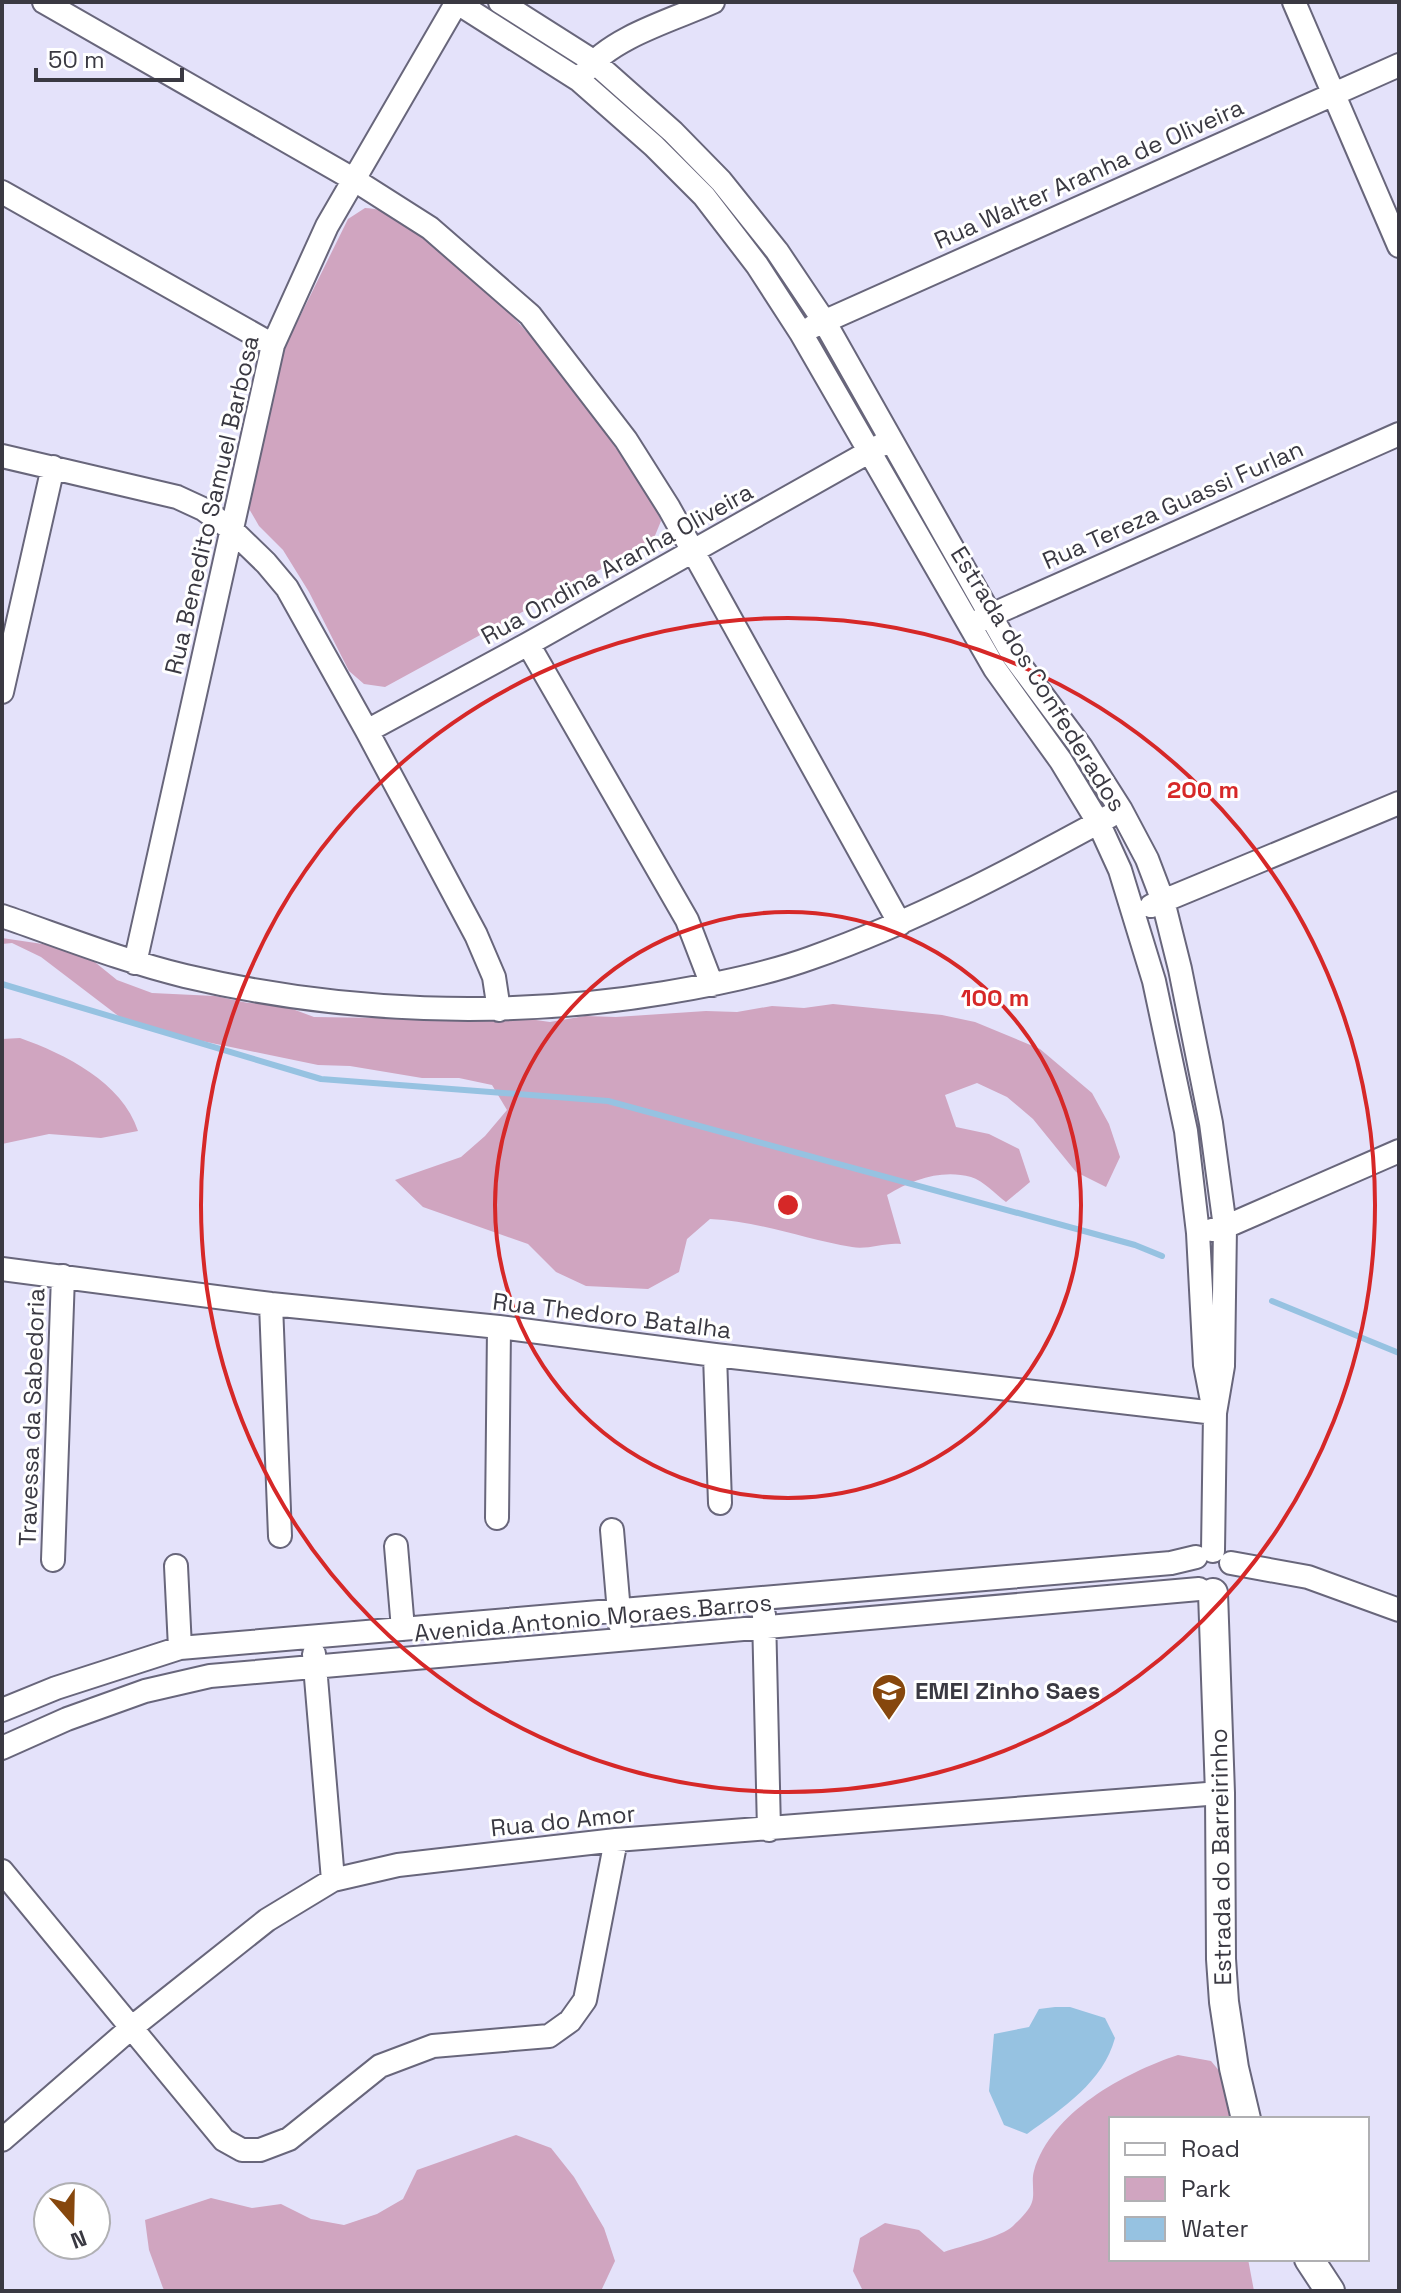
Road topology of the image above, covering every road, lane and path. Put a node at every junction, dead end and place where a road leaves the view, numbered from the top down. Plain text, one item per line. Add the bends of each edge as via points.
1 (44, 2) edge
2 (456, 2) edge
3 (500, 2) edge
4 (713, 2) edge
5 (1294, 2) edge
6 (593, 61) junction
7 (1399, 65) edge
8 (579, 80) junction
9 (1332, 94) junction
10 (353, 179) junction
11 (2, 192) edge
12 (1399, 246) edge
13 (824, 321) junction
14 (801, 333) junction
15 (273, 345) junction
16 (1399, 434) edge
17 (891, 440) junction
18 (870, 452) junction
19 (2, 456) edge
20 (53, 467) junction
21 (231, 529) junction
22 (692, 551) junction
23 (990, 614) junction
24 (969, 625) junction
25 (528, 644) junction
26 (2, 692) edge
27 (367, 731) junction
28 (1399, 803) edge
29 (1121, 810) junction
30 (1098, 822) junction
31 (1163, 901) junction
32 (1135, 912) junction
33 (2, 916) edge
34 (900, 924) junction
35 (135, 963) junction
36 (712, 985) junction
37 (499, 1010) junction
38 (1399, 1151) edge
39 (1225, 1227) junction
40 (1198, 1233) junction
41 (2, 1269) edge
42 (63, 1276) junction
43 (271, 1304) junction
44 (499, 1327) junction
45 (715, 1355) junction
46 (1215, 1413) junction
47 (720, 1503) dead end
48 (497, 1518) dead end
49 (612, 1530) dead end
50 (280, 1536) dead end
51 (396, 1546) dead end
52 (1213, 1557) junction
53 (53, 1560) dead end
54 (176, 1566) dead end
55 (1206, 1591) junction
56 (763, 1598) junction
57 (1399, 1610) edge
58 (619, 1611) junction
59 (403, 1629) junction
60 (764, 1629) junction
61 (312, 1637) junction
62 (621, 1642) junction
63 (180, 1648) junction
64 (316, 1668) junction
65 (2, 1710) edge
66 (2, 1748) edge
67 (1220, 1793) junction
68 (769, 1830) junction
69 (616, 1840) junction
70 (333, 1880) junction
71 (6, 1884) edge
72 (131, 2028) junction
73 (1246, 2117) edge
74 (2, 2140) edge
75 (1310, 2261) edge
76 (1330, 2291) edge

1 - 10 street
2 - 8 street, Estrada dos Confederados
2 - 10 street, Rua Benedito Samuel Barbosa
3 - 6 street, Estrada dos Confederados
4 - 6 street via 622,42
5 - 9 street
6 - 8 street
6 - 13 street, Estrada dos Confederados via 721,181
7 - 9 street, Rua Walter Aranha de Oliveira
8 - 14 street, Estrada dos Confederados via 704,196
9 - 12 street
9 - 13 street, Rua Walter Aranha de Oliveira
10 - 15 street, Rua Benedito Samuel Barbosa
10 - 22 street via 430,228 530,315 626,440
11 - 15 street
13 - 14 street, Rua Walter Aranha de Oliveira
13 - 17 street, Estrada dos Confederados
14 - 18 street, Estrada dos Confederados
15 - 21 street, Rua Benedito Samuel Barbosa
16 - 23 street, Rua Tereza Guassi Furlan
17 - 18 street, Rua Ondina Aranha Oliveira
17 - 23 street, Estrada dos Confederados
18 - 22 street, Rua Ondina Aranha Oliveira
18 - 24 street, Estrada dos Confederados
19 - 20 street
20 - 21 street via 177,497
20 - 26 street
21 - 27 street via 287,588
21 - 35 street, Rua Benedito Samuel Barbosa
22 - 25 street, Rua Ondina Aranha Oliveira
22 - 34 street
23 - 24 street, Rua Tereza Guassi Furlan
23 - 29 street, Estrada dos Confederados
24 - 30 street, Estrada dos Confederados
25 - 27 street, Rua Ondina Aranha Oliveira
25 - 36 street via 687,920
27 - 37 street via 476,935 494,977
28 - 31 street
29 - 30 street
29 - 31 street, Estrada dos Confederados
30 - 32 street, Estrada dos Confederados
30 - 34 street
31 - 32 street
31 - 39 street, Estrada dos Confederados via 1211,1123
32 - 40 street, Estrada dos Confederados via 1186,1131
33 - 35 street
34 - 36 street via 809,959
35 - 37 street via 258,992
36 - 37 street via 614,1001
38 - 39 street
39 - 40 street
39 - 46 street, Estrada dos Confederados via 1223,1366
40 - 46 street, Estrada dos Confederados via 1205,1365
41 - 42 street, Rua Thedoro Batalha
42 - 43 street, Rua Thedoro Batalha
42 - 53 street, Travessa da Sabedoria
43 - 44 street, Rua Thedoro Batalha
43 - 50 street
44 - 45 street, Rua Thedoro Batalha
44 - 48 street
45 - 46 street, Rua Thedoro Batalha
45 - 47 street
46 - 52 street, Estrada dos Confederados
49 - 58 street
51 - 59 street
52 - 55 street via 1192,1564 1191,1578
52 - 55 street via 1233,1570 1226,1588
52 - 56 street, Avenida Antonio Moraes Barros
52 - 57 street via 1308,1577
54 - 63 street
55 - 60 street, Avenida Antonio Moraes Barros
55 - 67 main road, Estrada do Barreirinho
56 - 58 street, Avenida Antonio Moraes Barros
56 - 60 street
58 - 59 street, Avenida Antonio Moraes Barros
58 - 62 street
59 - 61 street, Avenida Antonio Moraes Barros
60 - 62 street, Avenida Antonio Moraes Barros
60 - 68 street
61 - 63 street, Avenida Antonio Moraes Barros
61 - 64 street
62 - 64 street, Avenida Antonio Moraes Barros
63 - 65 street, Avenida Antonio Moraes Barros
64 - 66 street, Avenida Antonio Moraes Barros via 210,1676 145,1691
64 - 70 street
67 - 68 street, Rua do Amor
67 - 73 main road, Estrada do Barreirinho via 1224,2002
68 - 69 street, Rua do Amor
69 - 70 street, Rua do Amor via 398,1865
69 - 72 street via 585,2000 570,2021 549,2036 433,2046 380,2066 289,2139 260,2150 242,2150 224,2140
70 - 72 street, Rua do Amor via 267,1920
71 - 72 street
72 - 74 street, Rua do Amor
75 - 76 main road

